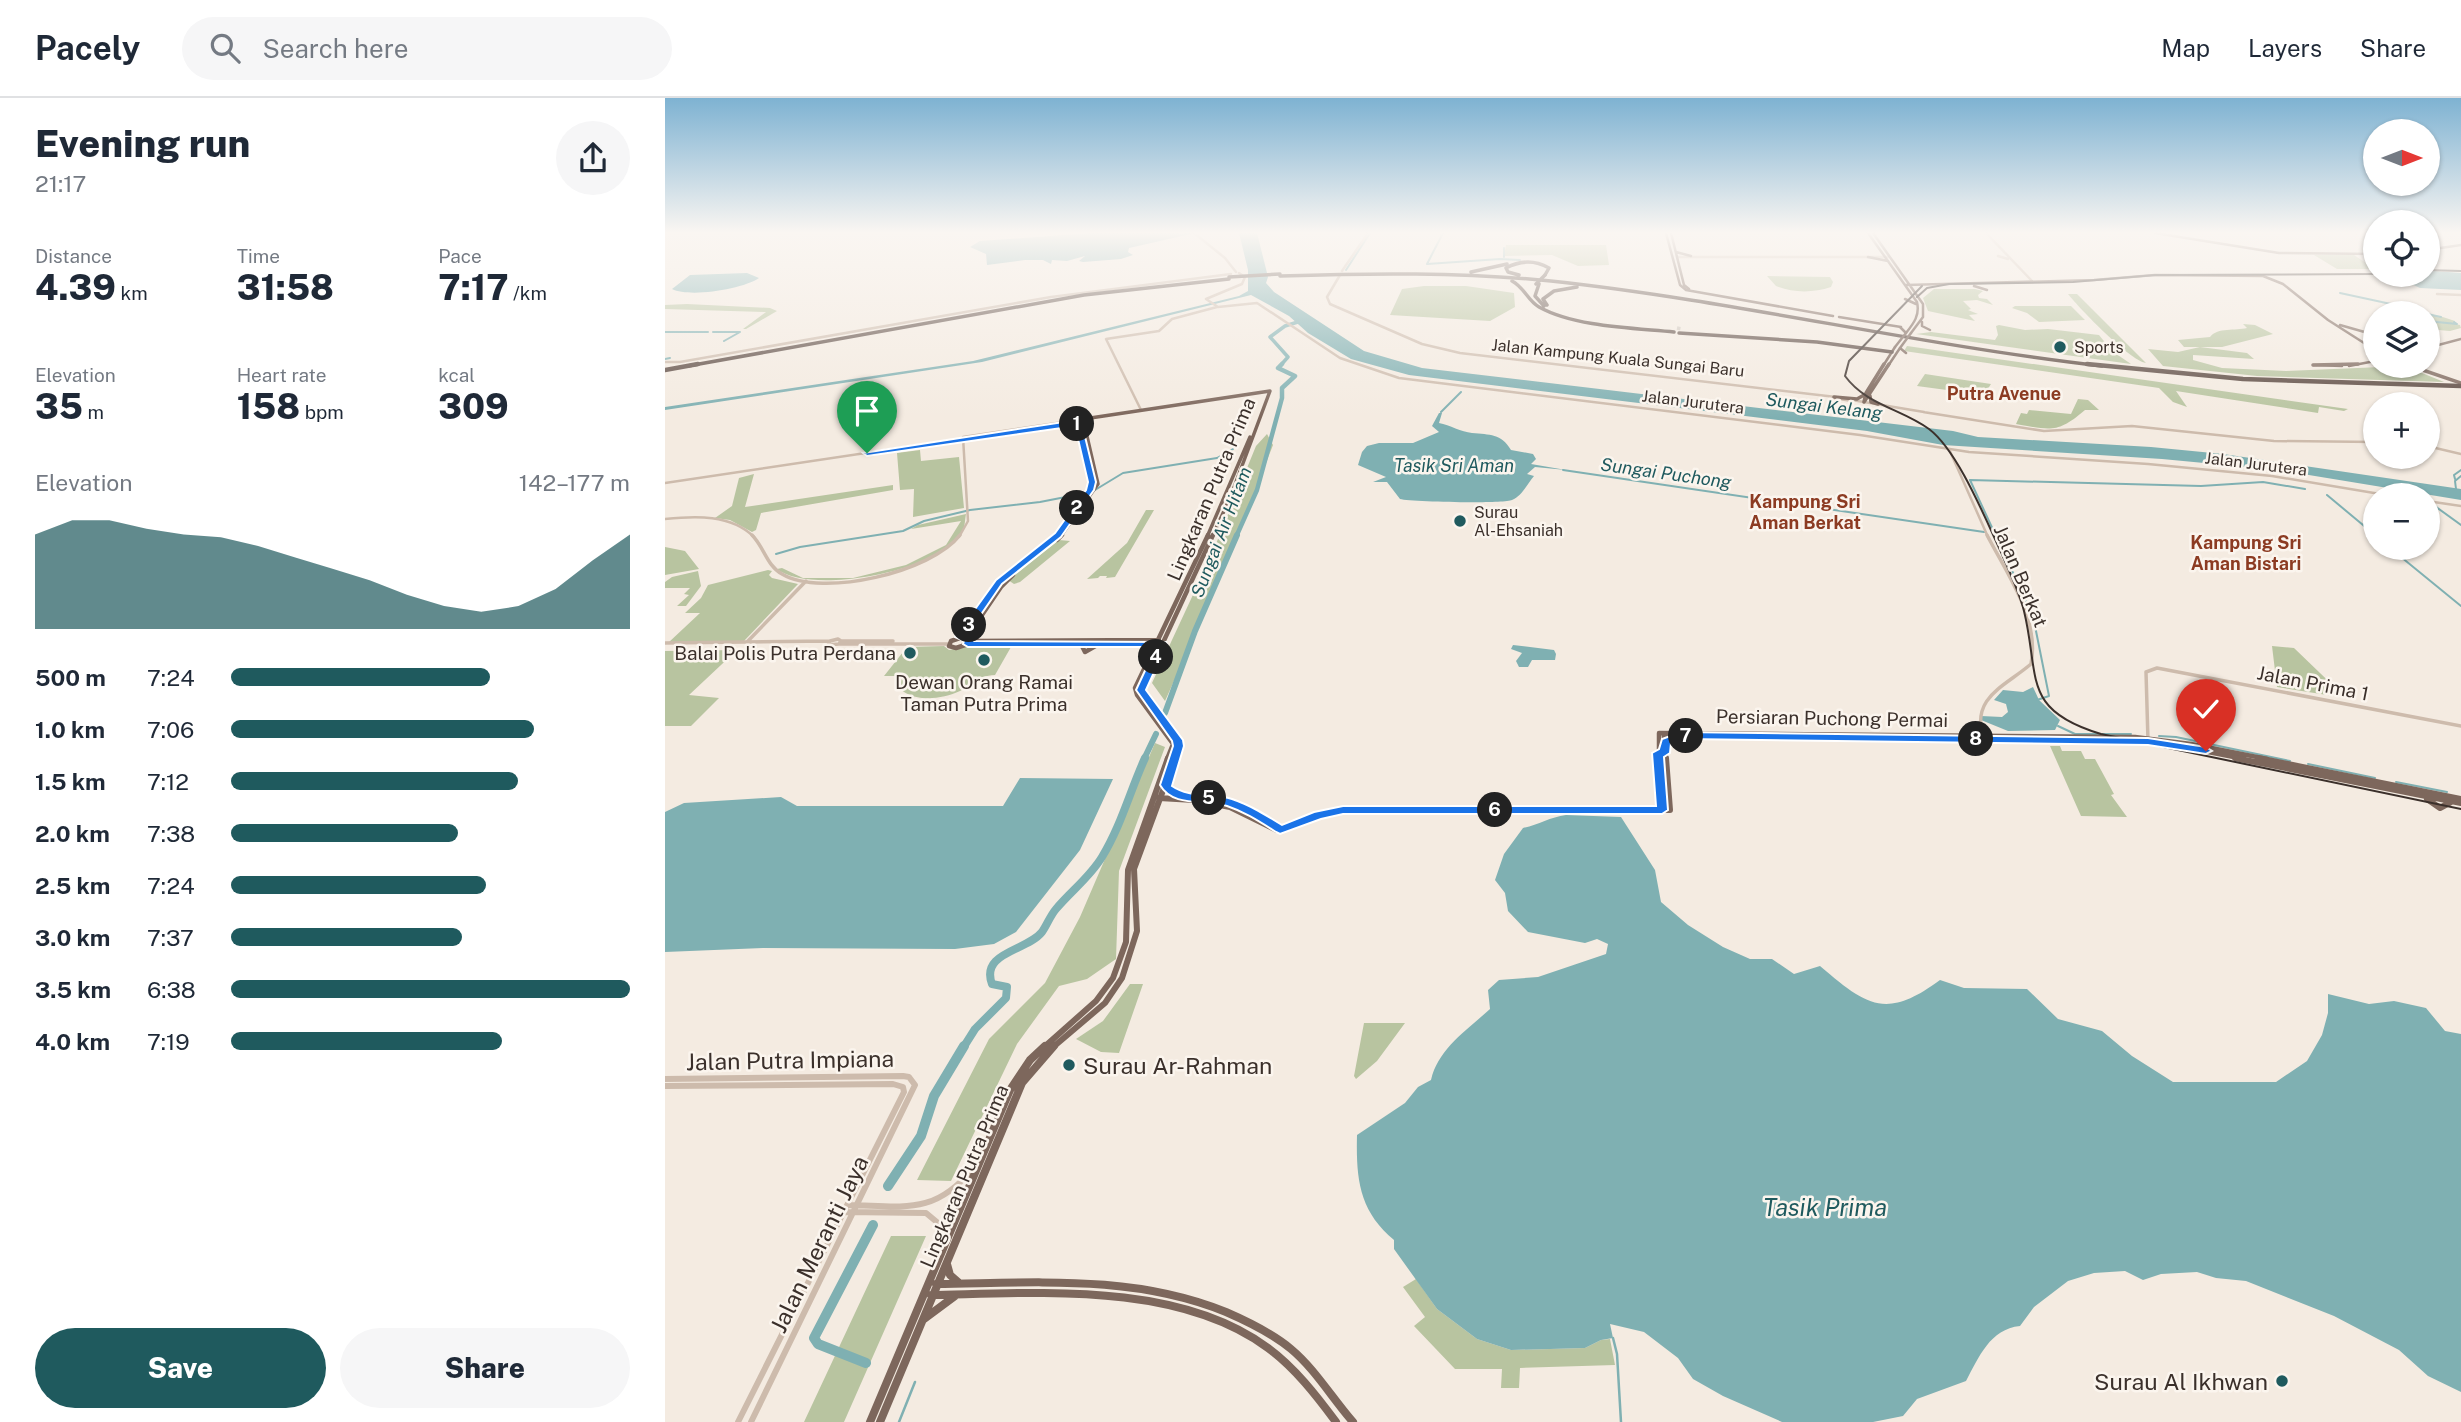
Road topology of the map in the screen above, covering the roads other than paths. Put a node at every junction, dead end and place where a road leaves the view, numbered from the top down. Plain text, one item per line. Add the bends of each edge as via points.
1 (1065, 295) edge
2 (1079, 295) edge
3 (1215, 295) edge
4 (1329, 295) edge
5 (1526, 295) edge
6 (1531, 295) edge
7 (1535, 295) edge
8 (1548, 295) edge
9 (1653, 295) edge
10 (1659, 295) edge
11 (1715, 295) edge
12 (1721, 295) edge
13 (1914, 295) edge
14 (1916, 295) edge
15 (2294, 295) edge
16 (2295, 295) edge
17 (1905, 299) dead end
18 (1215, 305) junction
19 (1918, 306) junction
20 (1548, 311) junction
21 (1919, 312) junction
22 (1560, 313) junction
23 (1837, 315) junction
24 (1923, 316) junction
25 (2328, 320) junction
26 (1898, 326) junction
27 (1678, 330) junction
28 (1911, 330) junction
29 (2363, 333) edge
30 (2363, 335) edge
31 (2461, 341) edge
32 (2362, 343) joint
33 (2363, 344) edge
34 (2440, 345) edge
35 (2440, 345) edge
36 (1881, 349) junction
37 (1894, 351) junction
38 (665, 362) edge
39 (2306, 365) dead end
40 (2363, 365) edge
41 (665, 369) edge
42 (2440, 375) edge
43 (2344, 383) junction
44 (2461, 384) edge
45 (1268, 392) junction
46 (1869, 393) junction
47 (1835, 398) junction
48 (1864, 402) junction
49 (1878, 404) junction
50 (1889, 407) junction
51 (1141, 410) junction
52 (1924, 412) junction
53 (1080, 421) junction
54 (1070, 423) joint
55 (974, 436) junction
56 (963, 438) junction
57 (2363, 442) edge
58 (1949, 449) junction
59 (2440, 449) edge
60 (2461, 454) edge
61 (665, 483) edge
62 (1092, 491) junction
63 (2363, 491) edge
64 (2440, 503) edge
65 (2461, 506) edge
66 (665, 519) edge
67 (806, 581) junction
68 (966, 640) junction
69 (950, 642) junction
70 (1161, 642) junction
71 (746, 643) junction
72 (1081, 644) joint
73 (1099, 644) joint
74 (665, 645) edge
75 (2461, 726) edge
76 (1662, 735) junction
77 (1681, 736) junction
78 (2147, 737) junction
79 (1983, 738) junction
80 (1662, 751) junction
81 (2300, 768) junction
82 (1166, 785) junction
83 (1158, 797) junction
84 (1176, 797) junction
85 (2461, 801) edge
86 (1156, 811) junction
87 (665, 1079) edge
88 (913, 1081) joint
89 (665, 1086) edge
90 (903, 1087) joint
91 (982, 1156) junction
92 (858, 1205) junction
93 (846, 1208) junction
94 (854, 1212) junction
95 (947, 1261) junction
96 (937, 1266) junction
97 (934, 1284) junction
98 (962, 1284) junction
99 (929, 1295) junction
100 (958, 1295) junction
101 (922, 1321) junction
102 (738, 1422) edge
103 (751, 1422) edge
104 (870, 1422) edge
105 (880, 1422) edge
106 (1336, 1422) edge
107 (1353, 1422) edge

1 - 38 street
2 - 41 highway
3 - 18 street via 1207,297
4 - 47 street, Jalan Kampung Kuala Sungai Baru via 1327,299 1336,308 1410,339 1460,353
5 - 20 highway
6 - 20 highway
7 - 22 highway via 1543,306
8 - 22 highway via 1544,303
9 - 43 highway via 2042,358 2187,374
10 - 43 highway via 2054,358
11 - 23 main road
12 - 23 main road
13 - 19 main road
14 - 24 main road via 1923,304
15 - 33 main road
16 - 25 main road
17 - 19 main road
18 - 51 street, Jalan Jurutera via 1172,319 1161,330 1106,339
18 - 58 street, Jalan Jurutera via 1255,303 1311,343 1399,377
19 - 21 main road
20 - 27 highway via 1583,320
21 - 26 main road via 1910,324
21 - 28 main road
22 - 27 highway
23 - 26 main road
24 - 28 main road
24 - 28 main road via 1922,326 1929,330
25 - 29 main road
25 - 32 main road
26 - 28 main road
27 - 36 highway
28 - 37 main road, bridge
30 - 32 main road via 2355,337
31 - 34 main road
31 - 35 main road
36 - 37 highway
36 - 37 highway
37 - 37 main road, bridge via 1906,353
37 - 46 main road
39 - 40 main road
42 - 44 main road
43 - 44 highway
45 - 51 main road
45 - 53 main road
45 - 70 main road, Lingkaran Putra Prima
46 - 47 main road via 1857,399
46 - 48 main road
46 - 49 main road via 1870,401
47 - 48 street
47 - 50 street, Jalan Kampung Kuala Sungai Baru
48 - 49 street
48 - 50 street
49 - 52 street
50 - 52 street, Jalan Kampung Kuala Sungai Baru
51 - 53 main road
52 - 57 street, Jalan Kampung Kuala Sungai Baru via 2044,431 2132,426 2274,442
53 - 54 main road
53 - 55 street
53 - 62 main road
54 - 55 street
55 - 56 street
55 - 56 street
56 - 61 street
56 - 67 street via 967,513 966,528 959,538 928,559 872,577
58 - 63 street, Jalan Jurutera via 2272,476
58 - 79 street, Jalan Berkat via 2019,598 2034,649 2031,664 1979,713
59 - 60 street
62 - 68 main road via 1062,536 998,591
62 - 68 main road via 1058,535 999,582
64 - 65 street
66 - 67 street via 736,524 751,533 783,576
67 - 71 street
68 - 69 main road
68 - 69 main road via 955,648
68 - 70 main road
68 - 72 main road
69 - 71 street
70 - 73 main road
70 - 82 main road, Lingkaran Putra Prima via 1141,690 1178,740
70 - 83 main road, Lingkaran Putra Prima via 1135,688 1173,744
71 - 74 street
72 - 73 main road via 1085,652
75 - 78 street, Jalan Prima 1 via 2157,668 2146,672
76 - 77 main road, Persiaran Puchong Permai
76 - 79 main road, Persiaran Puchong Permai
76 - 80 main road
77 - 79 main road, Persiaran Puchong Permai
77 - 80 main road via 1671,738
78 - 79 main road, Persiaran Puchong Permai
78 - 79 main road, Persiaran Puchong Permai
78 - 81 main road, Persiaran Puchong Permai
78 - 81 main road, Persiaran Puchong Permai
80 - 84 main road via 1669,810 1343,810 1280,830 1230,807
81 - 85 main road, Persiaran Puchong Permai
81 - 85 main road, Persiaran Puchong Permai via 2417,794 2440,807
82 - 83 main road, Lingkaran Putra Prima
82 - 84 main road
83 - 84 main road
83 - 86 main road, Lingkaran Putra Prima
83 - 91 main road, Lingkaran Putra Prima via 1128,870 1126,942 1113,978 1096,1001 1023,1069
84 - 86 main road
86 - 95 main road, Lingkaran Putra Prima via 1134,869 1137,931 1122,978 1105,1003 1052,1048 1022,1083
87 - 88 street, Jalan Putra Impiana via 903,1076
88 - 92 street, Jalan Meranti Jaya via 914,1091
89 - 90 street, Jalan Putra Impiana
90 - 93 street, Jalan Meranti Jaya
91 - 92 street via 958,1188 939,1202
91 - 96 main road, Lingkaran Putra Prima
92 - 93 street
92 - 94 street, Jalan Meranti Jaya
93 - 94 street
93 - 102 street, Jalan Meranti Jaya
94 - 96 street via 933,1217 940,1231
94 - 103 street, Jalan Meranti Jaya
95 - 97 main road, Lingkaran Putra Prima
95 - 98 main road via 950,1275
96 - 97 main road, Lingkaran Putra Prima
97 - 98 main road
97 - 99 main road, Lingkaran Putra Prima
98 - 107 main road via 1139,1287 1212,1307 1247,1320 1304,1359
99 - 100 main road
99 - 101 main road, Lingkaran Putra Prima
99 - 104 main road, Lingkaran Putra Prima
100 - 101 main road
100 - 106 main road via 1135,1298 1206,1318 1241,1331 1275,1353
101 - 105 main road, Lingkaran Putra Prima

